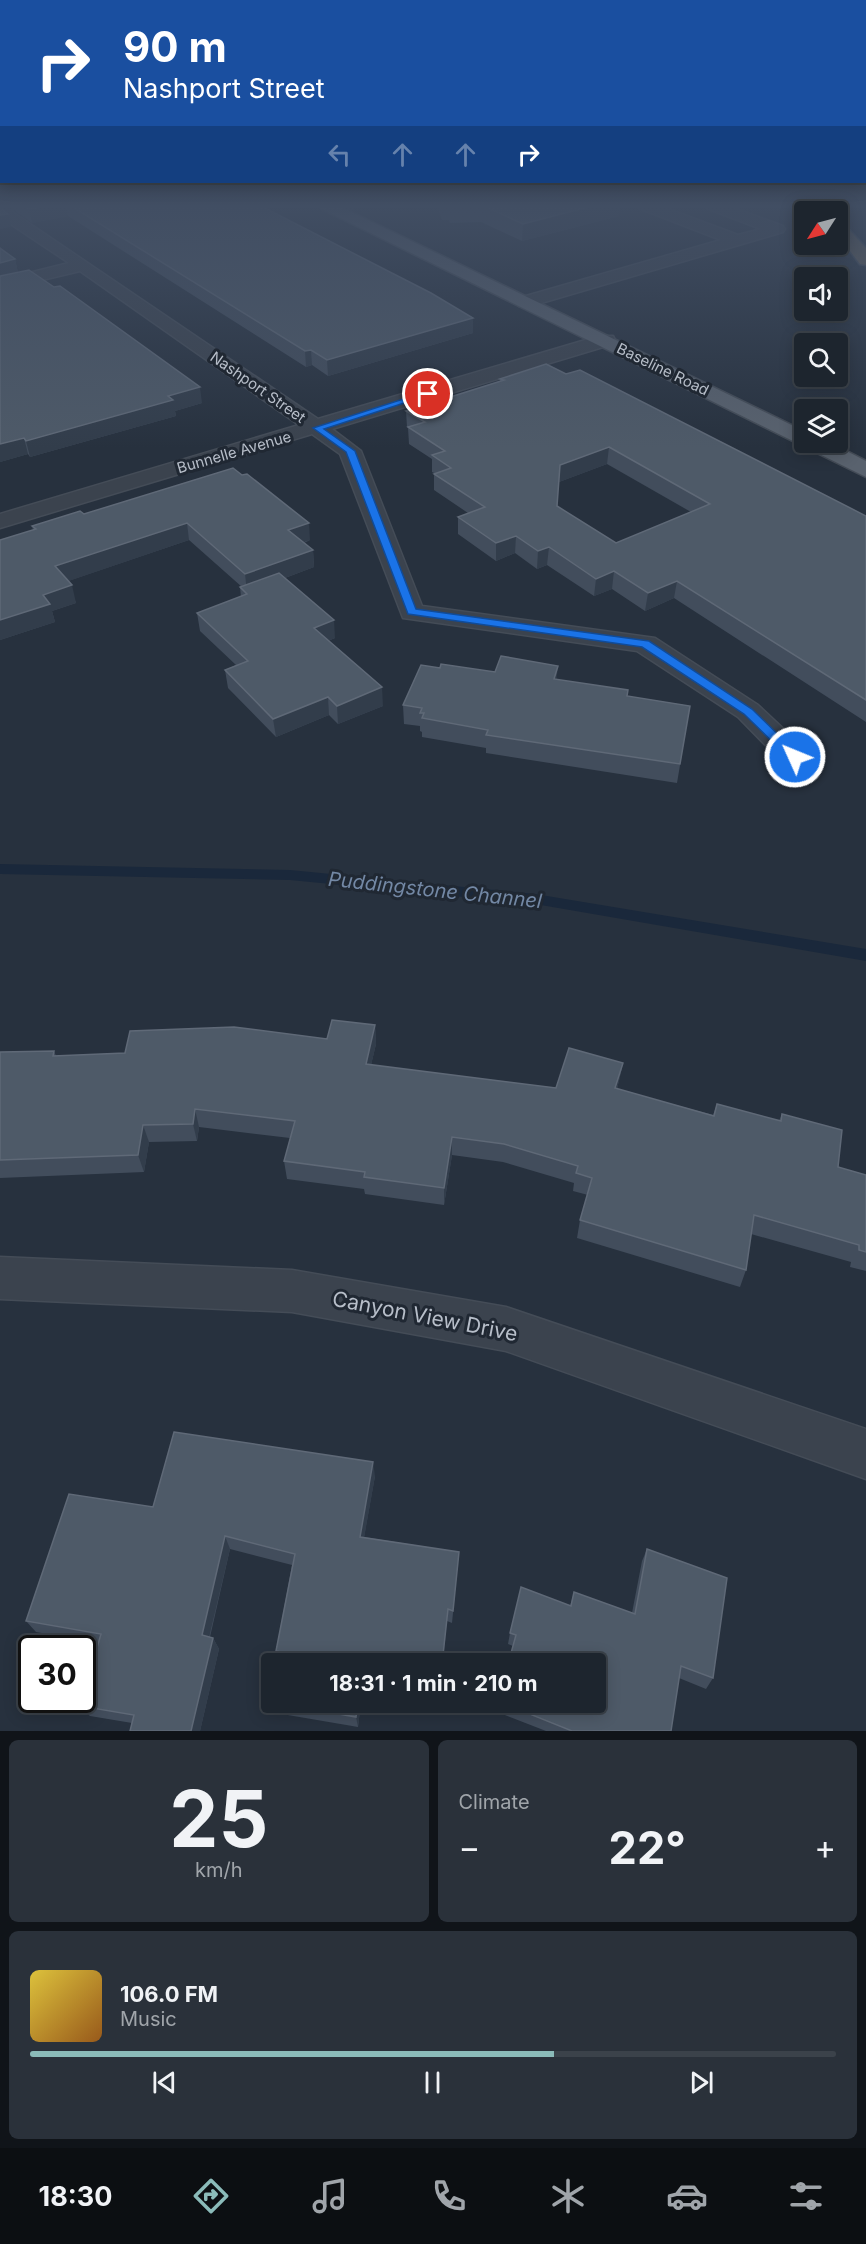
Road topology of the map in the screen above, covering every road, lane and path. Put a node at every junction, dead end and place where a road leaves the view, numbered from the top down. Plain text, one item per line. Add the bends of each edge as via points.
1 (114, 287) edge
2 (495, 287) edge
3 (577, 287) edge
4 (525, 302) junction
5 (581, 328) junction
6 (606, 340) junction
7 (420, 375) dead end
8 (294, 412) junction
9 (317, 416) junction
10 (272, 418) dead end
11 (794, 434) edge
12 (833, 453) edge
13 (866, 470) edge
14 (0, 521) edge
15 (795, 757) dead end
16 (0, 1278) edge
17 (866, 1454) edge

1 - 8 street, Nashport Street
2 - 4 main road, Baseline Road
3 - 4 street
4 - 5 main road, Baseline Road
5 - 6 main road, Baseline Road
5 - 7 street
6 - 9 street, Bunnelle Avenue
6 - 11 main road, Baseline Road
8 - 9 street, Bunnelle Avenue
8 - 10 street, Bunnelle Avenue
9 - 14 street, Bunnelle Avenue
9 - 15 street, Nashport Street via 350,451 412,612 645,644 748,711
12 - 13 main road
16 - 17 street, Canyon View Drive via 292,1291 506,1329

